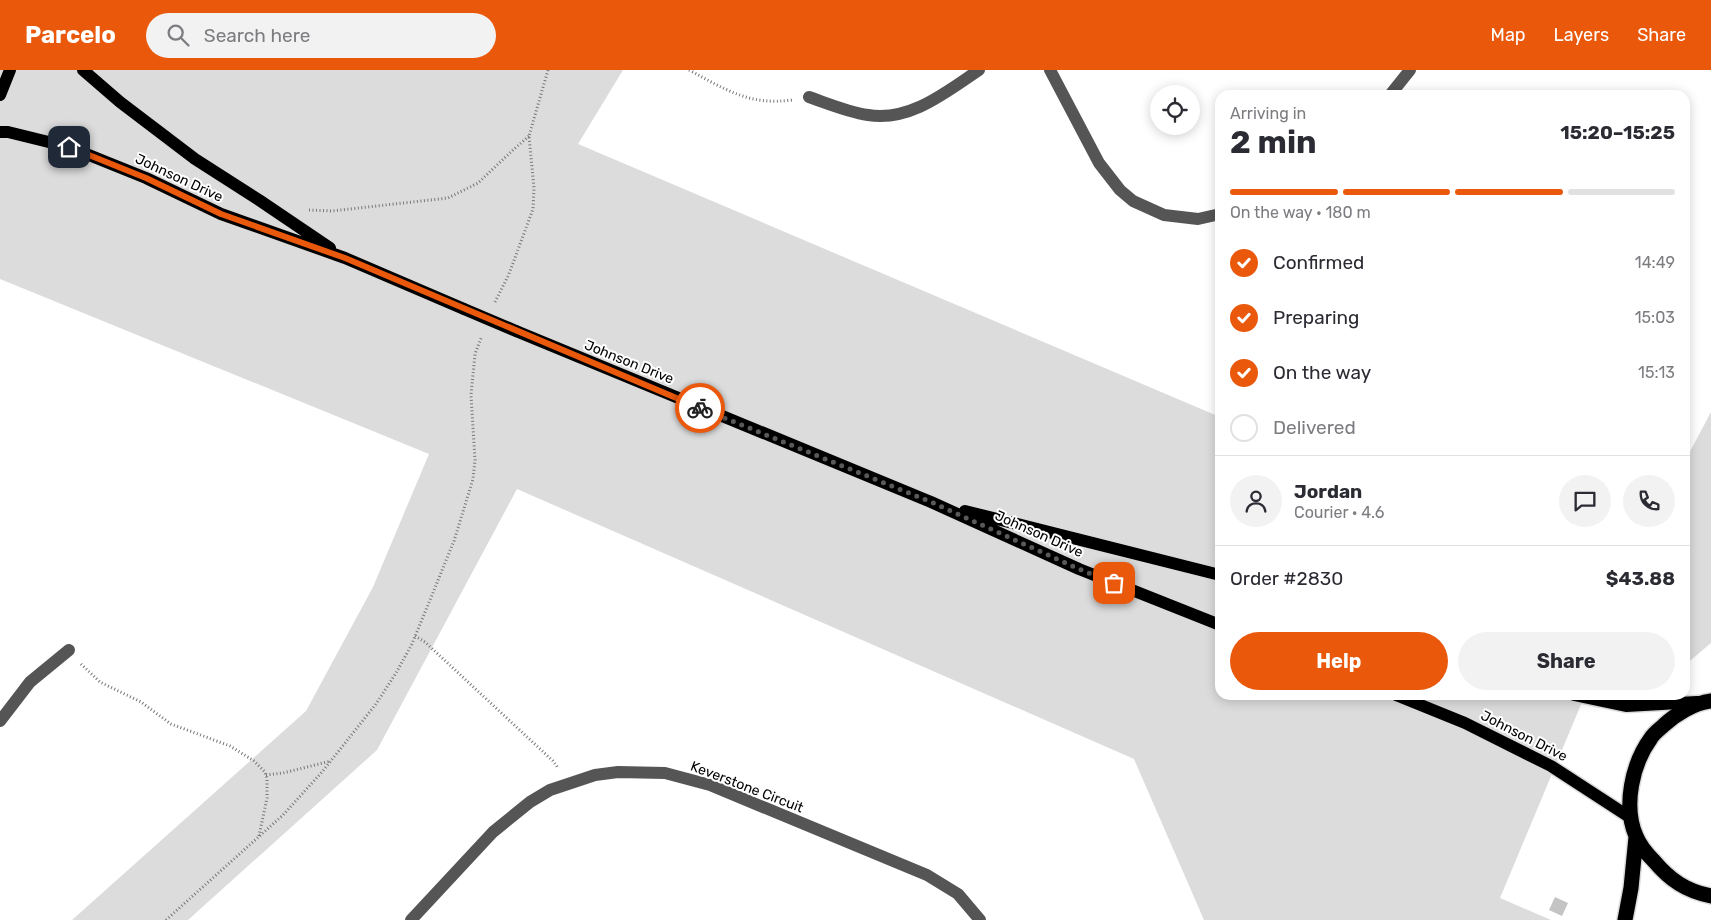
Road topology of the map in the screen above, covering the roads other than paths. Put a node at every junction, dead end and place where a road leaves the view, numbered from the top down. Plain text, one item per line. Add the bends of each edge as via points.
1 (10, 70) edge
2 (84, 70) edge
3 (978, 70) edge
4 (1050, 70) edge
5 (1410, 70) edge
6 (1394, 90) edge
7 (0, 95) edge
8 (810, 97) road end
9 (0, 132) edge
10 (1215, 215) edge
11 (345, 258) junction
12 (931, 502) junction
13 (1215, 574) edge
14 (1215, 623) edge
15 (70, 650) road end
16 (1409, 700) edge
17 (1598, 700) edge
18 (1709, 701) edge
19 (0, 721) edge
20 (1631, 818) junction
21 (1636, 837) junction
22 (1711, 896) edge
23 (411, 920) edge
24 (980, 920) edge
25 (1625, 920) edge

1 - 7 main road
2 - 11 main road, Johnson Drive via 195,159
3 - 8 street via 918,108 887,116 870,116
4 - 10 street via 1099,163 1120,190 1133,201 1164,215 1198,219
5 - 6 street
9 - 11 main road, Johnson Drive via 69,147 146,178 221,214
11 - 12 main road, Johnson Drive, bridge
12 - 13 main road, Johnson Drive
12 - 14 main road, Johnson Drive via 1079,569
15 - 19 street via 30,682
16 - 20 main road, Johnson Drive via 1465,722 1551,766
17 - 18 main road via 1626,706
18 - 20 highway via 1674,716 1651,738 1635,767
20 - 21 highway
21 - 22 highway via 1666,876 1695,892
21 - 25 highway
23 - 24 street, Keverstone Circuit via 493,832 530,802 550,790 594,775 618,772 665,773 710,785 927,875 958,894

